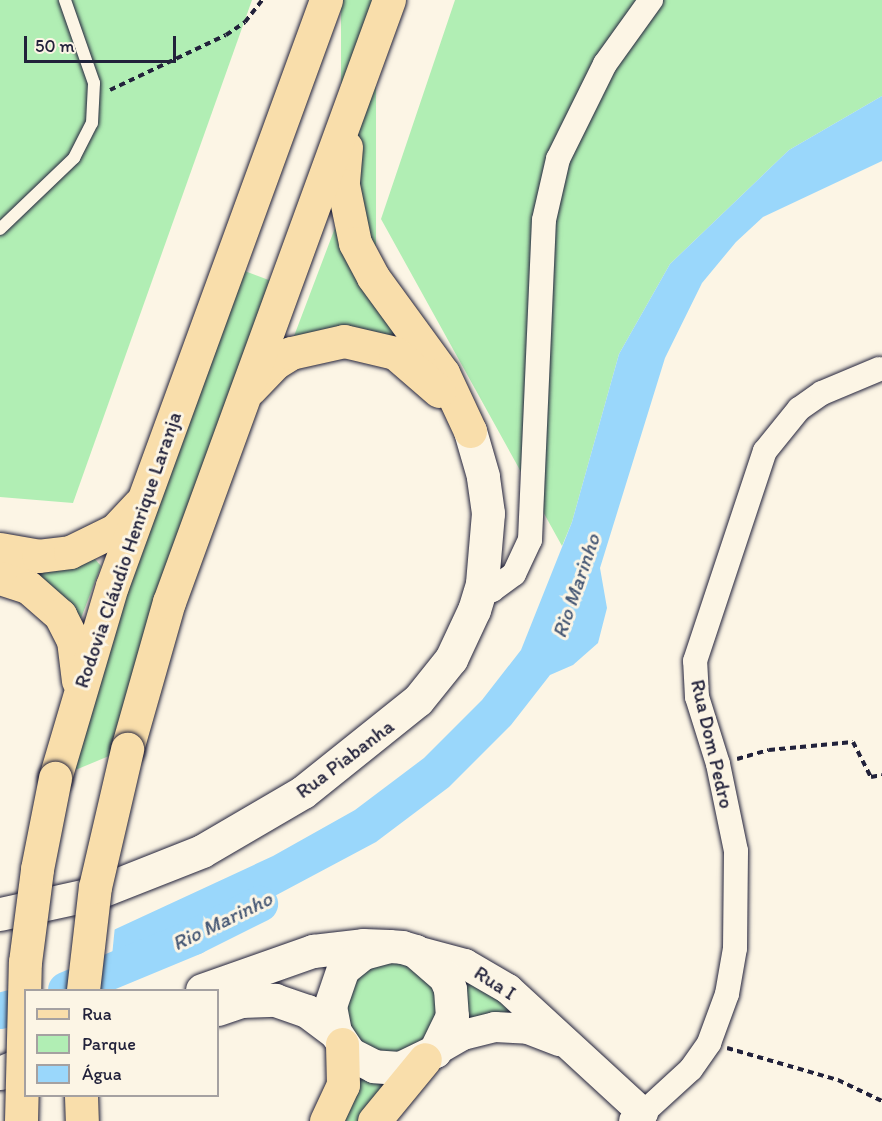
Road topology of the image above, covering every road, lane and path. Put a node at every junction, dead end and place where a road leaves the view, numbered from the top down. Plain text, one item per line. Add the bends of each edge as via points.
1 (65, 0) edge
2 (262, 0) edge
3 (326, 0) edge
4 (389, 0) edge
5 (651, 0) edge
6 (361, 75) junction
7 (95, 97) junction
8 (0, 229) edge
9 (879, 369) dead end
10 (240, 406) junction
11 (470, 431) junction
12 (146, 492) junction
13 (0, 549) edge
14 (0, 578) edge
15 (479, 594) junction
16 (79, 691) junction
17 (718, 764) junction
18 (882, 775) edge
19 (0, 914) edge
20 (396, 947) junction
21 (24, 989) edge
22 (83, 989) edge
23 (205, 989) edge
24 (24, 1002) edge
25 (219, 1009) edge
26 (338, 1038) junction
27 (709, 1043) junction
28 (572, 1048) junction
29 (430, 1055) junction
30 (24, 1063) edge
31 (0, 1073) edge
32 (24, 1089) edge
33 (81, 1097) edge
34 (0, 1098) edge
35 (882, 1101) edge
36 (639, 1117) edge
37 (21, 1121) edge
38 (82, 1121) edge
39 (326, 1121) edge
40 (374, 1121) edge

1 - 7 lane
2 - 7 path via 245,22 226,35
3 - 12 main road, Rodovia Cláudio Henrique Laranja
4 - 6 main road
5 - 15 street via 605,64 558,159 544,220 530,540 514,574
6 - 10 main road
6 - 11 main road via 343,165 349,225 373,277 443,373
7 - 8 lane via 92,123 81,147
9 - 17 street, Rua Dom Pedro via 822,393 799,409 765,451 695,661 697,697
10 - 11 main road via 261,375 291,353 326,342 362,342 395,353 411,364
10 - 22 main road, bridge via 169,602 127,749 95,887
11 - 15 main road, Rua Piabanha via 483,476 488,513 487,555
12 - 13 main road via 115,530 86,546 38,555
12 - 16 main road, Rodovia Cláudio Henrique Laranja
14 - 16 main road via 28,586 60,615 76,653
15 - 19 main road, Rua Piabanha via 464,635 424,694 303,792 237,833 159,871 96,893
16 - 21 main road, Rodovia Cláudio Henrique Laranja, bridge via 55,777 37,869
17 - 18 path via 769,750 853,742 871,777
17 - 27 street, Rua Dom Pedro via 736,851 738,903 727,993
20 - 23 main road via 313,951
20 - 26 main road via 358,956 336,980 330,1006
20 - 28 street, Rua I via 445,956 488,976 525,1002
20 - 29 main road via 427,958 450,989 451,1022
24 - 37 main road, Rodovia Cláudio Henrique Laranja, bridge
25 - 26 main road via 241,1001 274,1000 307,1011
26 - 29 main road via 362,1061 387,1069
26 - 39 main road via 343,1085
27 - 35 path via 838,1080
27 - 36 street, Rua Dom Pedro via 691,1069
28 - 29 street, Rua I via 543,1033 495,1027 463,1035
28 - 36 street, Rua I
29 - 40 main road
30 - 31 main road
32 - 34 main road
33 - 38 main road

